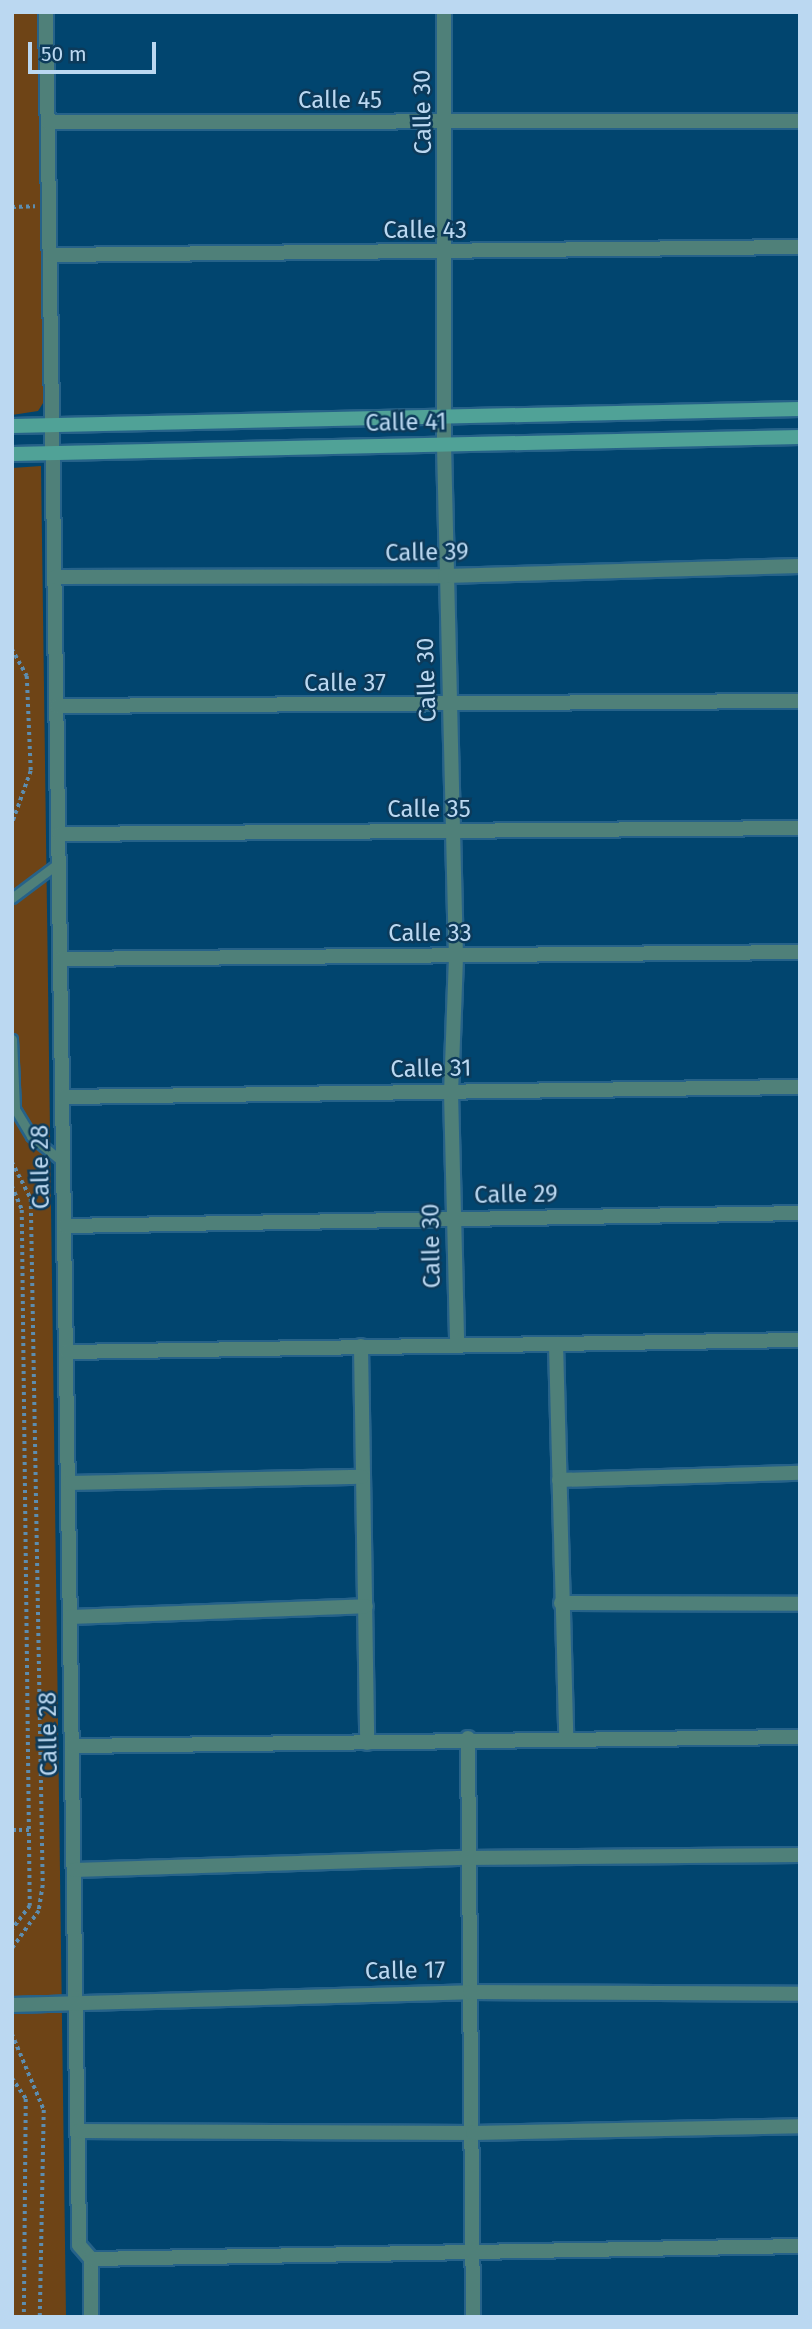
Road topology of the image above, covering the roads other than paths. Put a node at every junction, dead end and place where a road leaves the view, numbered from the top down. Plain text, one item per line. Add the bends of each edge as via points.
1 (46, 12) edge
2 (444, 12) edge
3 (800, 121) edge
4 (48, 122) junction
5 (446, 124) junction
6 (800, 247) edge
7 (446, 254) junction
8 (50, 255) junction
9 (800, 409) edge
10 (445, 416) junction
11 (53, 423) junction
12 (12, 426) edge
13 (800, 437) edge
14 (444, 445) junction
15 (53, 451) junction
16 (12, 454) edge
17 (800, 566) edge
18 (445, 576) junction
19 (55, 577) junction
20 (800, 701) edge
21 (57, 706) junction
22 (452, 707) junction
23 (800, 828) edge
24 (453, 832) junction
25 (59, 834) junction
26 (60, 862) junction
27 (12, 898) edge
28 (800, 952) edge
29 (456, 957) junction
30 (61, 959) junction
31 (12, 1039) edge
32 (800, 1087) edge
33 (451, 1092) junction
34 (63, 1097) junction
35 (64, 1163) junction
36 (800, 1213) edge
37 (454, 1219) junction
38 (65, 1226) junction
39 (800, 1340) edge
40 (556, 1344) junction
41 (361, 1346) junction
42 (457, 1346) junction
43 (66, 1352) junction
44 (800, 1473) edge
45 (362, 1477) junction
46 (559, 1480) junction
47 (69, 1483) junction
48 (561, 1603) junction
49 (800, 1604) edge
50 (366, 1606) junction
51 (70, 1617) junction
52 (566, 1737) junction
53 (800, 1737) edge
54 (468, 1738) junction
55 (367, 1743) junction
56 (72, 1746) junction
57 (800, 1855) edge
58 (467, 1858) junction
59 (74, 1870) junction
60 (470, 1992) junction
61 (800, 1994) edge
62 (76, 2001) junction
63 (12, 2005) edge
64 (800, 2126) edge
65 (78, 2131) junction
66 (473, 2133) junction
67 (800, 2246) edge
68 (471, 2250) junction
69 (91, 2259) junction
70 (91, 2317) edge
71 (473, 2317) edge

1 - 4 street, Calle 28
2 - 5 street, Calle 30
3 - 5 street, Calle 45
4 - 5 street, Calle 45
4 - 8 street, Calle 28
5 - 7 street, Calle 30
6 - 7 street, Calle 43
7 - 8 street, Calle 43
7 - 10 street, Calle 30
8 - 11 street, Calle 28
9 - 10 main road, Calle 41
10 - 11 main road, Calle 41
10 - 14 street, Calle 30
11 - 12 main road, Calle 41
11 - 15 street, Calle 28
13 - 14 main road, Calle 41
14 - 15 main road, Calle 41
14 - 18 street, Calle 30
15 - 16 main road, Calle 41
15 - 19 street, Calle 28
17 - 18 street, Calle 39
18 - 19 street, Calle 39
18 - 22 street, Calle 30
19 - 21 street, Calle 28
20 - 22 street, Calle 37
21 - 22 street, Calle 37
21 - 25 street, Calle 28
22 - 24 street, Calle 30
23 - 24 street, Calle 35
24 - 25 street, Calle 35
24 - 29 street, Calle 30
25 - 26 street, Calle 28
26 - 27 lane
26 - 30 street, Calle 28
28 - 29 street, Calle 33
29 - 30 street, Calle 33
29 - 33 street, Calle 30
30 - 34 street, Calle 28
31 - 35 lane via 15,1110 31,1136
32 - 33 street, Calle 31
33 - 34 street, Calle 31
33 - 37 street, Calle 30
34 - 35 street, Calle 28
35 - 38 street, Calle 28
36 - 37 street, Calle 29
37 - 38 street, Calle 29
37 - 42 street, Calle 30
38 - 43 street, Calle 28
39 - 40 street
40 - 42 street
40 - 46 street
41 - 42 street
41 - 43 street
41 - 45 street
43 - 47 street, Calle 28
44 - 46 street
45 - 47 street
45 - 50 street
46 - 48 street
47 - 51 street, Calle 28
48 - 49 street
48 - 52 street
50 - 51 street
50 - 55 street
51 - 56 street, Calle 28
52 - 53 street
52 - 54 street
54 - 55 street
54 - 58 street
55 - 56 street
56 - 59 street, Calle 28
57 - 58 street
58 - 59 street
58 - 60 street
59 - 62 street, Calle 28
60 - 61 street, Calle 17
60 - 62 street, Calle 17
60 - 66 street
62 - 63 street, Calle 17
62 - 65 street, Calle 28
64 - 66 street
65 - 66 street
65 - 69 street, Calle 28 via 79,2245
66 - 68 street
67 - 68 street
68 - 69 street
68 - 71 street
69 - 70 street, Calle 28

